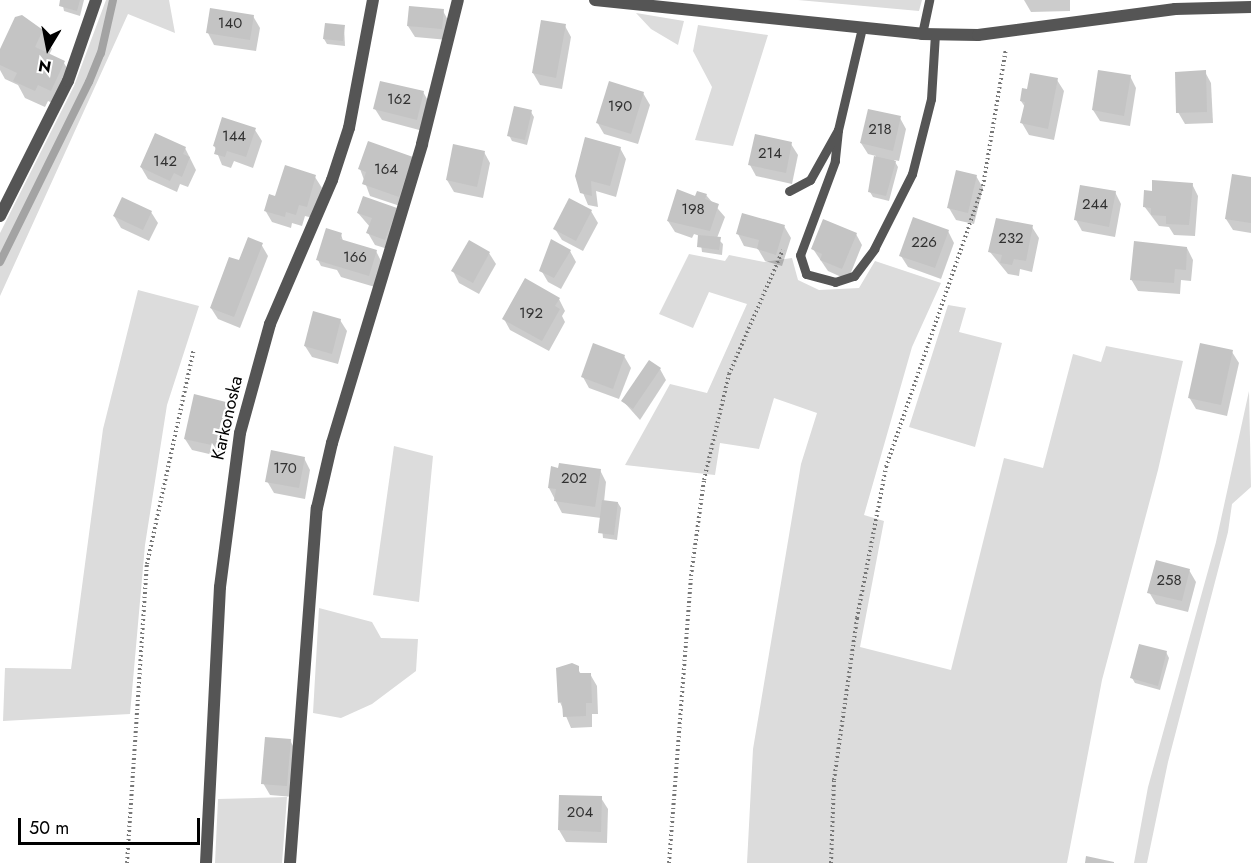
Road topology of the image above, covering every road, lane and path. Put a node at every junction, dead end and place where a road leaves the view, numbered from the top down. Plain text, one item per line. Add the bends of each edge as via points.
1 (96, 0) edge
2 (373, 0) edge
3 (458, 0) edge
4 (596, 0) edge
5 (929, 0) edge
6 (628, 2) edge
7 (1251, 7) edge
8 (862, 28) junction
9 (1006, 33) junction
10 (929, 34) junction
11 (838, 130) junction
12 (789, 191) dead end
13 (0, 216) edge
14 (786, 242) dead end
15 (194, 349) dead end
16 (127, 863) edge
17 (206, 863) edge
18 (290, 863) edge
19 (669, 863) edge
20 (831, 863) edge

1 - 13 street via 68,81
2 - 17 street, Karkonoska via 349,128 332,180 270,324 240,433 220,586
3 - 18 street via 422,144 338,420 317,508
4 - 6 street
5 - 10 lane
6 - 8 street
7 - 9 street via 1175,9
8 - 10 street
8 - 11 lane
9 - 10 street
9 - 20 path via 983,186 886,467 857,618 834,780
10 - 11 lane via 931,99 912,174 892,218 854,276 835,282 806,274 800,255 835,161
11 - 12 lane via 810,180
14 - 19 path via 729,374 704,480 691,576
15 - 16 path via 147,564

